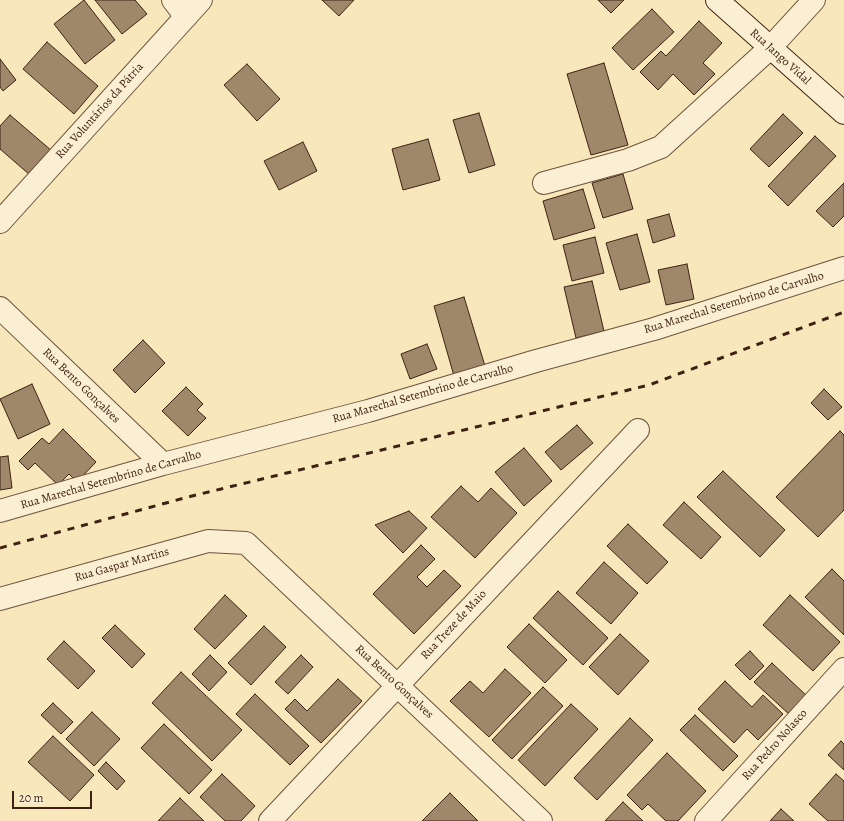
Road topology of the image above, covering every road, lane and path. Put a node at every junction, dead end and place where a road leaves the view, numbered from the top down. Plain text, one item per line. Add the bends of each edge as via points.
1 (201, 0) edge
2 (717, 0) edge
3 (814, 0) edge
4 (179, 8) edge
5 (770, 48) junction
6 (844, 113) edge
7 (544, 183) dead end
8 (0, 222) edge
9 (844, 268) edge
10 (0, 308) edge
11 (638, 430) dead end
12 (163, 464) junction
13 (0, 511) edge
14 (246, 544) joint
15 (0, 599) edge
16 (844, 669) edge
17 (397, 685) junction
18 (270, 821) edge
19 (542, 821) edge
20 (706, 821) edge

1 - 4 street, Rua Voluntários da Pátria
2 - 5 street, Rua Jango Vidal
3 - 5 street
4 - 8 street, Rua Voluntários da Pátria
5 - 6 street, Rua Jango Vidal
5 - 7 street via 661,147 628,160
9 - 12 street, Rua Marechal Setembrino de Carvalho via 654,329 368,411
10 - 12 street, Rua Bento Gonçalves
11 - 17 street, Rua Treze de Maio
12 - 13 street, Rua Marechal Setembrino de Carvalho
14 - 15 street, Rua Gaspar Martins via 208,541
14 - 17 street, Rua Bento Gonçalves
16 - 20 street, Rua Pedro Nolasco
17 - 18 street, Rua Treze de Maio
17 - 19 street, Rua Bento Gonçalves

